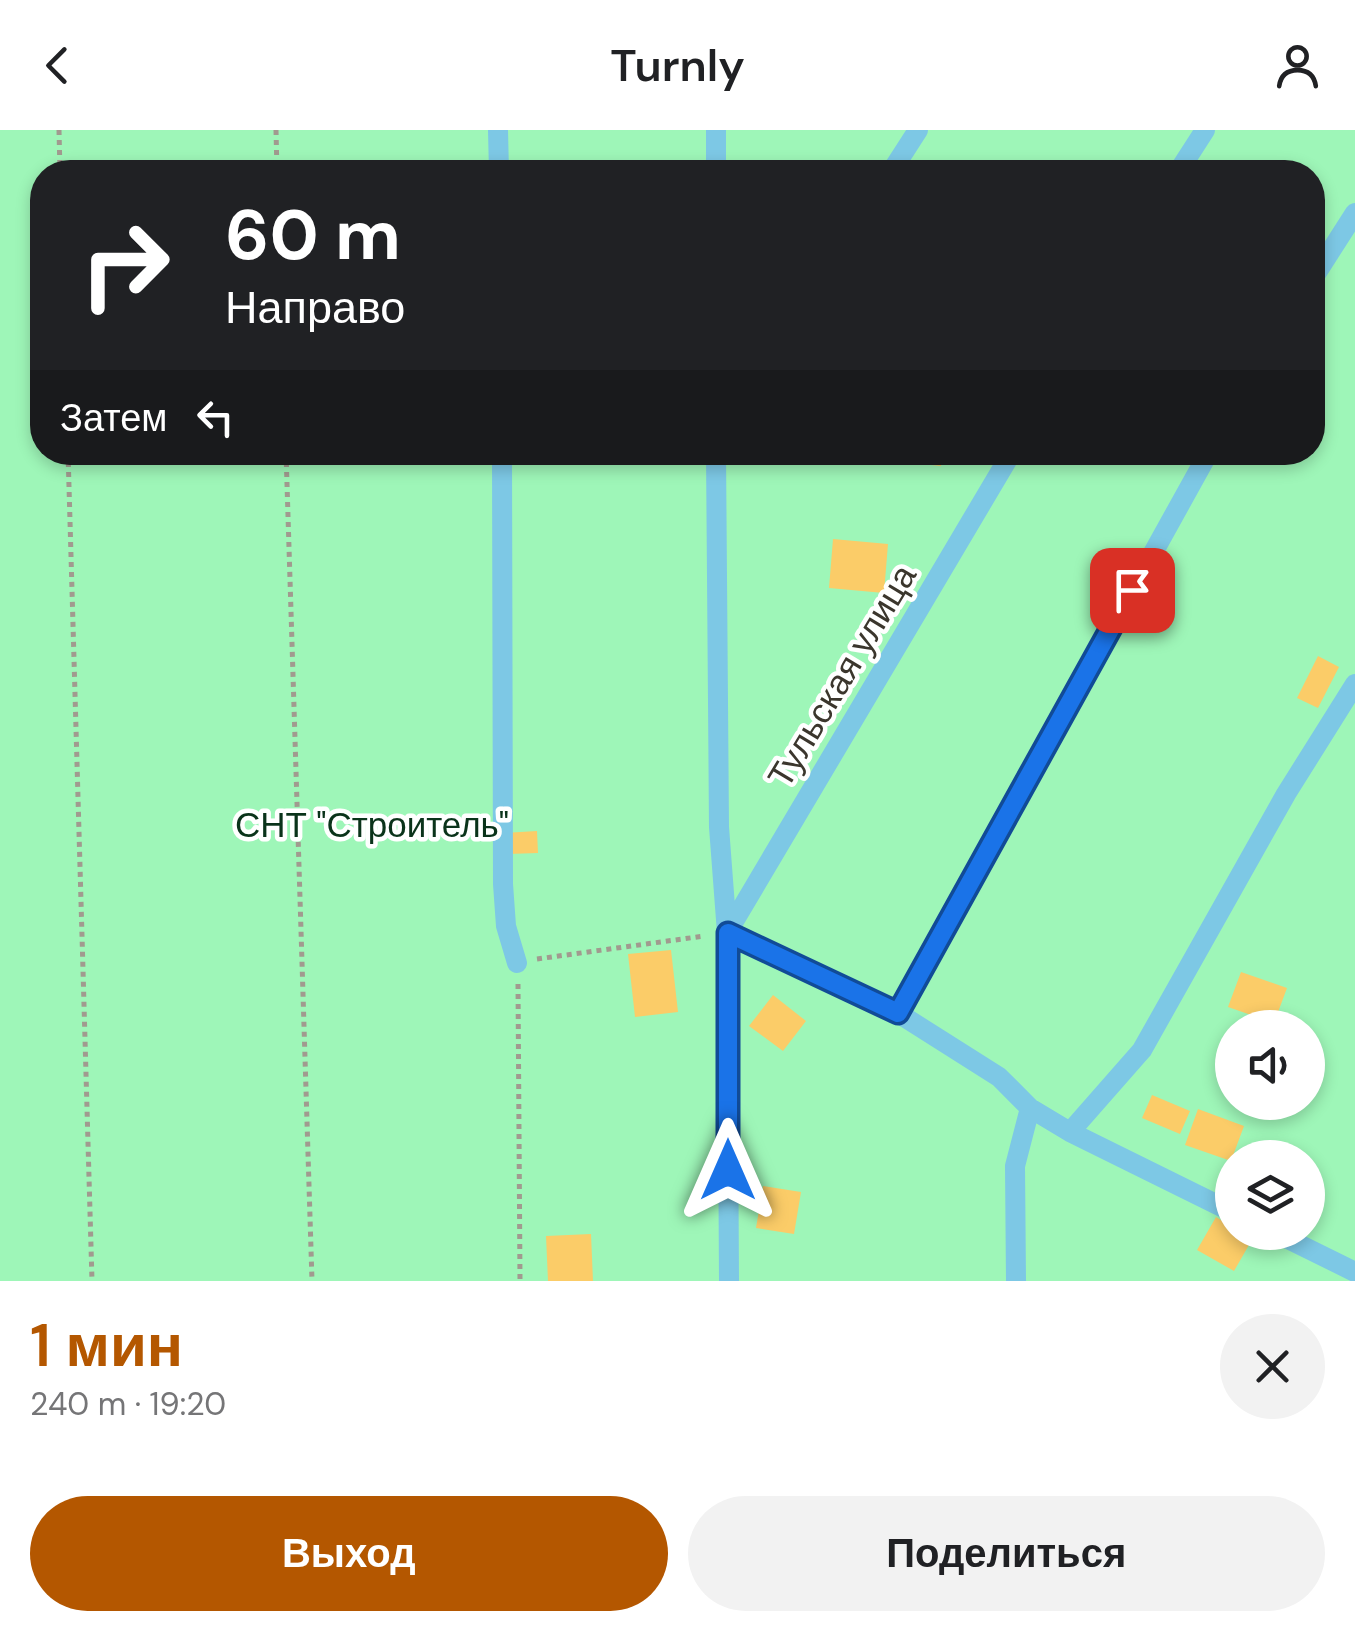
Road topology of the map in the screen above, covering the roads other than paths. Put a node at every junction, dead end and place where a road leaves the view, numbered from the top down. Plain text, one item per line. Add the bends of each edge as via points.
1 (498, 130) edge
2 (716, 130) edge
3 (918, 130) edge
4 (1205, 130) edge
5 (499, 160) edge
6 (716, 160) edge
7 (899, 160) edge
8 (1186, 160) edge
9 (1355, 213) edge
10 (1325, 260) edge
11 (502, 465) edge
12 (716, 465) edge
13 (1004, 465) edge
14 (1202, 465) edge
15 (1355, 684) edge
16 (728, 933) junction
17 (518, 962) road end
18 (898, 1013) junction
19 (1030, 1108) junction
20 (1070, 1132) junction
21 (1215, 1204) edge
22 (1310, 1250) edge
23 (1355, 1272) edge
24 (729, 1281) edge
25 (1016, 1281) edge

1 - 5 street
2 - 6 street
3 - 7 street
4 - 8 street
9 - 10 street
11 - 17 street via 503,884
12 - 16 street via 719,827
13 - 16 street, Тульская улица
14 - 18 street
15 - 20 street via 1142,1050
16 - 18 street
16 - 24 street
18 - 19 street via 998,1077
19 - 20 street
19 - 25 street via 1015,1166
20 - 21 street
22 - 23 street

